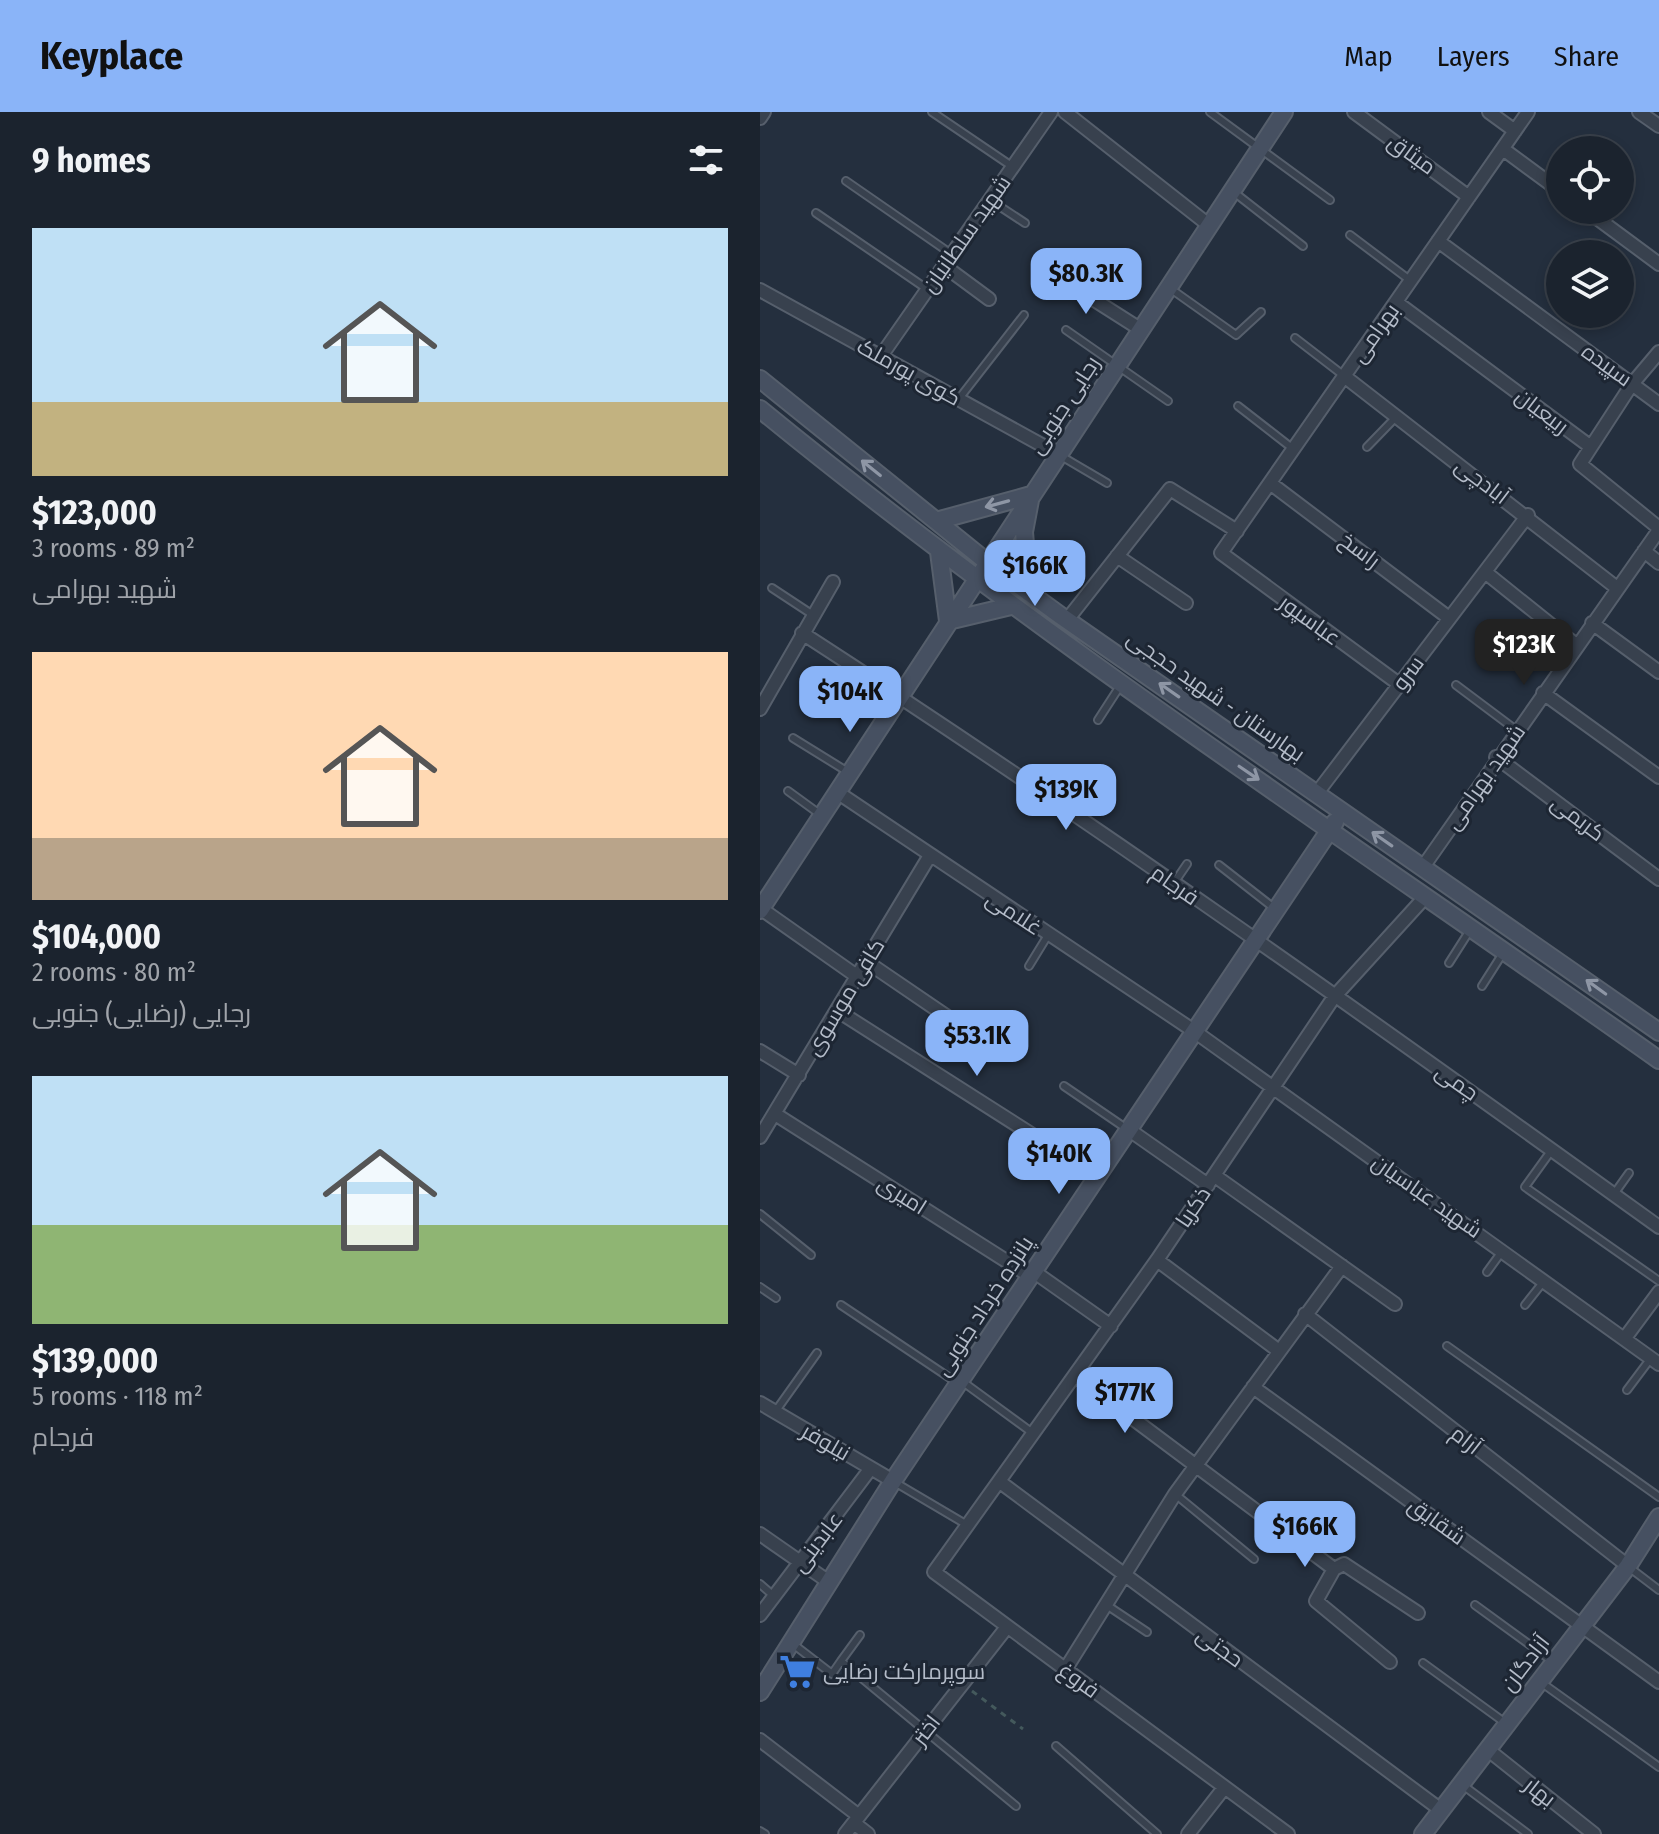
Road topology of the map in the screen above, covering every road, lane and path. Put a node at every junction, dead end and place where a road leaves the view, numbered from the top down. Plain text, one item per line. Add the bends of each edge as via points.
1 (764, 112) edge
2 (932, 112) edge
3 (1051, 112) edge
4 (1065, 112) edge
5 (1210, 112) edge
6 (1284, 112) edge
7 (1354, 112) edge
8 (1489, 112) edge
9 (1528, 112) edge
10 (1639, 112) edge
11 (760, 118) edge
12 (1659, 126) edge
13 (1515, 131) junction
14 (1259, 149) junction
15 (1503, 149) junction
16 (1013, 167) junction
17 (846, 181) dead end
18 (1546, 181) edge
19 (1232, 191) junction
20 (1469, 197) junction
21 (990, 200) junction
22 (1330, 200) dead end
23 (816, 213) dead end
24 (1025, 223) dead end
25 (1605, 224) edge
26 (1210, 226) junction
27 (1350, 235) dead end
28 (1438, 241) junction
29 (1303, 246) dead end
30 (946, 259) junction
31 (1659, 264) edge
32 (1052, 273) dead end
33 (1411, 281) junction
34 (1168, 287) junction
35 (927, 289) junction
36 (760, 290) edge
37 (989, 299) dead end
38 (1396, 302) junction
39 (1261, 312) dead end
40 (1024, 315) dead end
41 (1140, 329) junction
42 (1066, 330) dead end
43 (1295, 338) dead end
44 (1659, 352) edge
45 (881, 356) junction
46 (1117, 366) junction
47 (1344, 376) junction
48 (760, 379) edge
49 (1632, 384) junction
50 (958, 400) junction
51 (1168, 401) dead end
52 (1659, 404) edge
53 (1238, 406) dead end
54 (760, 409) edge
55 (1397, 416) junction
56 (1367, 447) dead end
57 (1591, 447) junction
58 (1294, 449) junction
59 (1058, 454) junction
60 (1107, 483) dead end
61 (1270, 483) junction
62 (903, 494) junction
63 (1031, 495) junction
64 (888, 514) junction
65 (1528, 515) junction
66 (936, 521) junction
67 (1659, 529) edge
68 (1237, 531) junction
69 (1644, 551) junction
70 (939, 552) junction
71 (1221, 553) joint
72 (1117, 556) junction
73 (987, 562) junction
74 (1659, 563) edge
75 (1485, 572) junction
76 (974, 579) junction
77 (833, 582) dead end
78 (772, 588) dead end
79 (1617, 588) junction
80 (1029, 593) junction
81 (1186, 603) dead end
82 (1011, 606) junction
83 (813, 615) junction
84 (1064, 618) junction
85 (1449, 618) junction
86 (948, 621) junction
87 (1592, 623) junction
88 (802, 633) junction
89 (1048, 633) junction
90 (1576, 645) junction
91 (1659, 672) edge
92 (1399, 684) junction
93 (1456, 685) dead end
94 (1120, 686) junction
95 (766, 688) edge
96 (1543, 693) junction
97 (899, 696) junction
98 (760, 709) edge
99 (1098, 720) dead end
100 (1516, 730) junction
101 (793, 738) dead end
102 (1496, 757) junction
103 (849, 773) junction
104 (1659, 777) edge
105 (788, 791) dead end
106 (837, 792) junction
107 (1317, 793) junction
108 (1343, 811) junction
109 (821, 815) junction
110 (1330, 829) junction
111 (929, 857) junction
112 (1187, 864) dead end
113 (1219, 865) dead end
114 (1423, 867) junction
115 (1659, 879) edge
116 (1174, 883) junction
117 (1426, 896) junction
118 (1274, 908) junction
119 (760, 909) edge
120 (1472, 927) junction
121 (1048, 935) junction
122 (1253, 940) junction
123 (1505, 950) junction
124 (867, 962) junction
125 (1449, 963) dead end
126 (1029, 966) dead end
127 (858, 977) junction
128 (1482, 986) dead end
129 (1334, 997) junction
130 (838, 1011) junction
131 (1194, 1031) junction
132 (1659, 1032) edge
133 (760, 1051) edge
134 (999, 1052) dead end
135 (1659, 1060) edge
136 (799, 1075) junction
137 (1064, 1086) dead end
138 (1274, 1088) junction
139 (775, 1114) junction
140 (1128, 1129) junction
141 (760, 1137) edge
142 (1553, 1148) junction
143 (1629, 1173) dead end
144 (1097, 1176) junction
145 (1211, 1181) junction
146 (1614, 1194) junction
147 (760, 1214) edge
148 (1659, 1227) edge
149 (1503, 1250) junction
150 (811, 1255) dead end
151 (1157, 1260) junction
152 (1342, 1266) junction
153 (1487, 1272) dead end
154 (1031, 1274) junction
155 (1544, 1281) junction
156 (1659, 1281) edge
157 (760, 1287) edge
158 (1659, 1292) edge
159 (776, 1298) dead end
160 (1395, 1304) dead end
161 (841, 1305) dead end
162 (1525, 1305) dead end
163 (1305, 1314) junction
164 (1111, 1326) junction
165 (1625, 1338) junction
166 (1447, 1346) dead end
167 (1279, 1351) junction
168 (817, 1353) dead end
169 (1655, 1361) edge
170 (1076, 1376) junction
171 (960, 1382) junction
172 (1253, 1387) junction
173 (1627, 1390) dead end
174 (760, 1403) edge
175 (775, 1413) junction
176 (1034, 1434) junction
177 (1195, 1465) junction
178 (871, 1468) junction
179 (893, 1481) junction
180 (1000, 1482) junction
181 (1175, 1494) junction
182 (1659, 1497) edge
183 (1659, 1517) edge
184 (969, 1526) junction
185 (760, 1534) edge
186 (1254, 1559) dead end
187 (802, 1563) junction
188 (1628, 1566) junction
189 (1334, 1569) junction
190 (934, 1572) joint
191 (1123, 1575) junction
192 (829, 1582) junction
193 (760, 1584) edge
194 (1659, 1590) edge
195 (775, 1597) junction
196 (1105, 1604) junction
197 (1475, 1605) dead end
198 (1418, 1613) dead end
199 (760, 1615) edge
200 (1007, 1627) junction
201 (1581, 1627) junction
202 (1147, 1632) dead end
203 (860, 1635) dead end
204 (791, 1642) junction
205 (841, 1661) junction
206 (1552, 1661) junction
207 (1390, 1662) dead end
208 (1423, 1663) dead end
209 (1065, 1670) junction
210 (1539, 1680) junction
211 (1659, 1682) edge
212 (962, 1683) junction
213 (760, 1690) edge
214 (1506, 1723) junction
215 (1023, 1729) dead end
216 (923, 1733) junction
217 (760, 1740) edge
218 (1056, 1746) dead end
219 (1487, 1749) junction
220 (1659, 1767) edge
221 (1461, 1784) junction
222 (1224, 1788) junction
223 (1016, 1806) dead end
224 (1441, 1810) junction
225 (857, 1820) junction
226 (845, 1834) edge
227 (868, 1834) edge
228 (1157, 1834) edge
229 (1188, 1834) edge
230 (1288, 1834) edge
231 (1423, 1834) edge
232 (1528, 1834) edge
233 (1594, 1834) edge

1 - 11 street
2 - 16 lane
3 - 16 street, شهید سلطانیان
4 - 26 street
5 - 14 lane
6 - 14 street, رجایی جنوبی
7 - 20 street, میثاق
8 - 13 street
9 - 13 street, بهرامی
10 - 12 street
13 - 15 street, بهرامی
14 - 19 street, رجایی جنوبی
14 - 22 lane
15 - 18 street
15 - 20 street, بهرامی
16 - 21 street, شهید سلطانیان
17 - 30 lane
19 - 26 street, رجایی جنوبی
19 - 29 lane
20 - 28 street, بهرامی
21 - 24 lane
21 - 30 street, شهید سلطانیان
23 - 35 lane
25 - 31 street
26 - 34 street, رجایی جنوبی
27 - 33 lane
28 - 33 street, بهرامی
28 - 49 street, سپیده
30 - 35 street, شهید سلطانیان
30 - 37 street
32 - 41 street
33 - 38 street, بهرامی
34 - 39 lane via 1236,335
34 - 41 street, رجایی جنوبی
35 - 45 street, شهید سلطانیان
36 - 45 street, کوی پورملک
38 - 47 street, بهرامی
38 - 57 street, ربیعیان
40 - 50 lane
41 - 46 street, رجایی جنوبی
42 - 46 lane
43 - 47 lane
44 - 49 street
45 - 50 street, کوی پورملک
46 - 51 lane
46 - 59 street, رجایی جنوبی
47 - 55 street, آبادچی
47 - 58 street, بهرامی
62 -> 48 street, بهارستان - شهید حججی
49 - 52 street, سپیده
49 - 57 street
50 - 59 street, کوی پورملک
53 - 58 lane
54 - 64 street, بهارستان - شهید حججی
55 - 56 lane
55 - 65 street, آبادچی
57 - 67 street, ربیعیان via 1580,464
58 - 61 street, بهرامی
59 - 60 lane
59 - 63 street, رجایی جنوبی
61 - 68 street, بهرامی
61 - 85 street, راسخ
62 - 64 street via 904,510
62 - 66 street, بهارستان - شهید حججی
63 -> 66 street
63 - 73 street, رجایی جنوبی
63 - 80 street via 1024,532
64 - 70 street, بهارستان - شهید حججی
65 - 75 street, سرو
65 - 79 street, آبادچی
66 - 73 street, بهارستان - شهید حججی
67 - 69 street, شهید بهرامی
68 - 71 street, بهرامی
68 - 72 street via 1170,489
69 - 74 street
69 - 79 street, شهید بهرامی
70 - 76 street, بهارستان - شهید حججی
70 - 86 street
71 - 92 street, عباسپور
72 - 81 street
72 - 84 street
73 - 76 street, رجایی جنوبی
73 - 80 street, بهارستان - شهید حججی
75 - 85 street, سرو
75 - 90 street
76 - 82 street, بهارستان - شهید حججی
76 - 86 street, رجایی جنوبی
77 - 83 street
78 - 83 lane
79 - 87 street, شهید بهرامی
80 - 84 street, بهارستان - شهید حججی
82 - 86 street
82 - 89 street, بهارستان - شهید حججی
83 - 88 street
84 - 89 street via 1050,621
107 -> 84 street, بهارستان - شهید حججی
85 - 92 street, سرو
86 - 97 street, رجایی جنوبی
87 - 90 street, شهید بهرامی
87 - 91 street
88 - 95 street
88 - 97 street, فرجام
89 - 94 street, بهارستان - شهید حججی
90 - 96 street, شهید بهرامی
92 - 107 street, سرو
93 - 100 lane
94 - 99 lane
94 -> 110 street, بهارستان - شهید حججی
95 - 98 street
96 - 100 street, شهید بهرامی
96 - 104 street
97 - 103 street, رجایی جنوبی
97 - 116 street, فرجام
100 - 102 street, شهید بهرامی
101 - 103 lane
102 - 114 street, شهید بهرامی
102 - 115 street, کریمی
103 - 106 street, رجایی جنوبی
105 - 109 lane
106 - 109 street, رجایی جنوبی
106 - 111 street, غلامی
107 - 108 street, بهارستان - شهید حججی
108 - 110 street, پانزده خرداد جنوبی
114 -> 108 street, بهارستان - شهید حججی
109 - 119 street, رجایی جنوبی
110 - 117 street, بهارستان - شهید حججی
110 - 118 street, پانزده خرداد جنوبی
111 - 121 street, غلامی
111 - 124 street, کافی موسوی
112 - 116 lane
113 - 118 lane
132 -> 114 street, بهارستان - شهید حججی
116 - 122 street, فرجام
117 - 120 street, بهارستان - شهید حججی
117 - 129 street, ذکریا
118 - 122 street, پانزده خرداد جنوبی
119 - 127 street
120 - 123 street, بهارستان - شهید حججی
120 - 125 lane
121 - 126 lane
121 - 131 street, غلامی
122 - 129 street, چمی
122 - 131 street, پانزده خرداد جنوبی
123 - 128 lane
123 - 135 street, بهارستان - شهید حججی
124 - 127 street, کافی موسوی
124 - 134 street
127 - 130 street, کافی موسوی
129 - 138 street, ذکریا
129 - 142 street, چمی
130 - 136 street, کافی موسوی
130 - 144 street
131 - 138 street, شهید عباسیان
131 - 140 street, پانزده خرداد جنوبی
133 - 136 street
136 - 139 street, کافی موسوی
137 - 140 lane
138 - 145 street, ذکریا
138 - 149 street, شهید عباسیان
139 - 141 street, کافی موسوی
139 - 154 street, امیری
140 - 144 street, پانزده خرداد جنوبی
140 - 145 street
142 - 146 street, چمی
142 - 156 lane via 1525,1187
143 - 146 lane
144 - 154 street, پانزده خرداد جنوبی
145 - 151 street, ذکریا
145 - 152 street
146 - 148 street, چمی
147 - 150 lane
149 - 153 lane
149 - 155 street, شهید عباسیان
151 - 164 street, ذکریا
151 - 167 street
152 - 160 street
152 - 163 street
154 - 164 street, امیری
154 - 171 street, پانزده خرداد جنوبی
155 - 162 lane
155 - 165 street, شهید عباسیان
157 - 159 lane
158 - 165 street
161 - 171 lane
163 - 167 street
163 - 188 street, آرام
164 - 170 street, ذکریا
165 - 169 street, شهید عباسیان
166 - 182 lane
167 - 172 street
168 - 175 lane
169 - 173 lane
170 - 176 street, ذکریا
170 - 177 street
171 - 176 lane
171 - 179 street, پانزده خرداد جنوبی
172 - 177 street
172 - 201 street, شقایق
174 - 175 street, نیلوفر
175 - 178 street, نیلوفر
176 - 180 street, ذکریا
177 - 181 street
177 - 189 street
178 - 179 street, نیلوفر
178 - 187 street, عابدینی
179 - 184 lane
179 - 192 street, پانزده خرداد جنوبی
180 - 184 street, ذکریا
180 - 191 street, حجتی
181 - 186 lane
181 - 191 street
183 - 188 street, آزادگان
184 - 190 street, ذکریا
185 - 187 street
187 - 192 street
187 - 195 street, عابدینی
188 - 194 lane
188 - 201 street, آزادگان
189 - 198 street via 1344,1564
189 - 207 street via 1316,1601
190 - 200 street, فروغ
191 - 196 street
191 - 224 street, حجتی
192 - 204 street, پانزده خرداد جنوبی
193 - 195 lane
195 - 199 street, عابدینی
196 - 202 lane
196 - 209 street
197 - 206 lane
200 - 209 street, فروغ
200 - 212 street, اختر
201 - 206 street, آزادگان
201 - 211 street, شقایق
203 - 205 lane
204 - 205 lane via 832,1674
204 - 213 street, پانزده خرداد جنوبی
205 - 216 lane
206 - 210 street, آزادگان
208 - 214 lane
209 - 222 street, فروغ
210 - 214 street, آزادگان
210 - 220 lane
212 - 215 path
212 - 216 street, اختر
214 - 219 street, آزادگان
216 - 223 lane
216 - 225 street, اختر
217 - 225 street
218 - 228 lane
219 - 221 street, آزادگان
219 - 233 street, بهار
221 - 224 street, آزادگان
221 - 232 lane
222 - 229 street
222 - 230 street, فروغ
224 - 231 street, آزادگان
225 - 226 street, اختر
225 - 227 street

